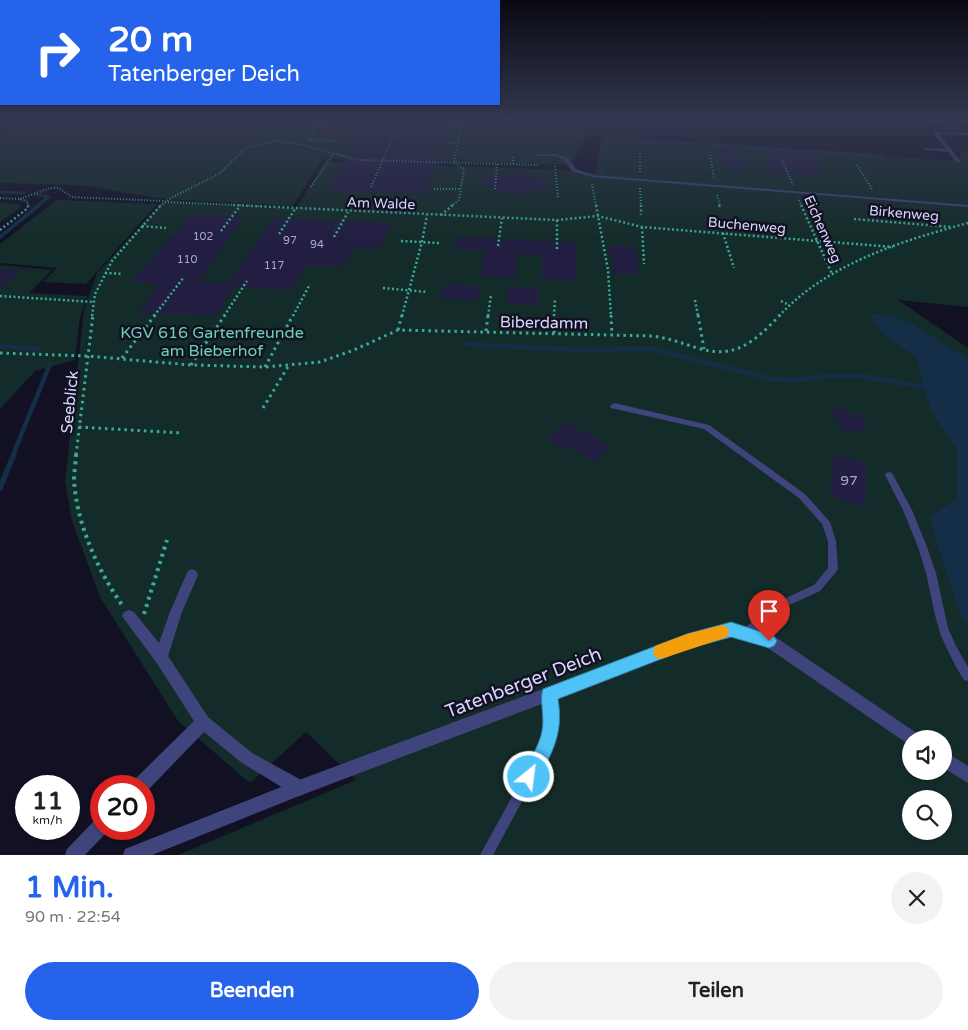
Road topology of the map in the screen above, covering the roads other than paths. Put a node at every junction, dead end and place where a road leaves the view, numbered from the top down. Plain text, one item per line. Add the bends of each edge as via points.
1 (567, 160) edge
2 (968, 206) edge
3 (614, 406) dead end
4 (889, 475) dead end
5 (192, 575) dead end
6 (135, 619) road end
7 (745, 634) junction
8 (162, 657) junction
9 (968, 676) edge
10 (549, 694) junction
11 (203, 722) junction
12 (902, 732) edge
13 (952, 764) edge
14 (151, 775) edge
15 (968, 775) edge
16 (299, 788) junction
17 (90, 838) edge
18 (74, 855) edge
19 (132, 855) edge
20 (486, 855) edge

1 - 2 lane via 574,170 592,176
3 - 7 lane via 706,427 802,496 826,522 832,541 833,569 817,588 780,605
4 - 9 lane via 916,526 942,623 951,648
5 - 8 street
6 - 8 street
7 - 10 street, Tatenberger Deich via 731,629 687,642
7 - 12 street, Tatenberger Deich via 769,641
8 - 11 street
10 - 16 street, Tatenberger Deich
10 - 20 lane via 552,716 546,746
11 - 14 street
11 - 16 street via 247,758
13 - 15 street
16 - 19 street, Tatenberger Deich
17 - 18 street

